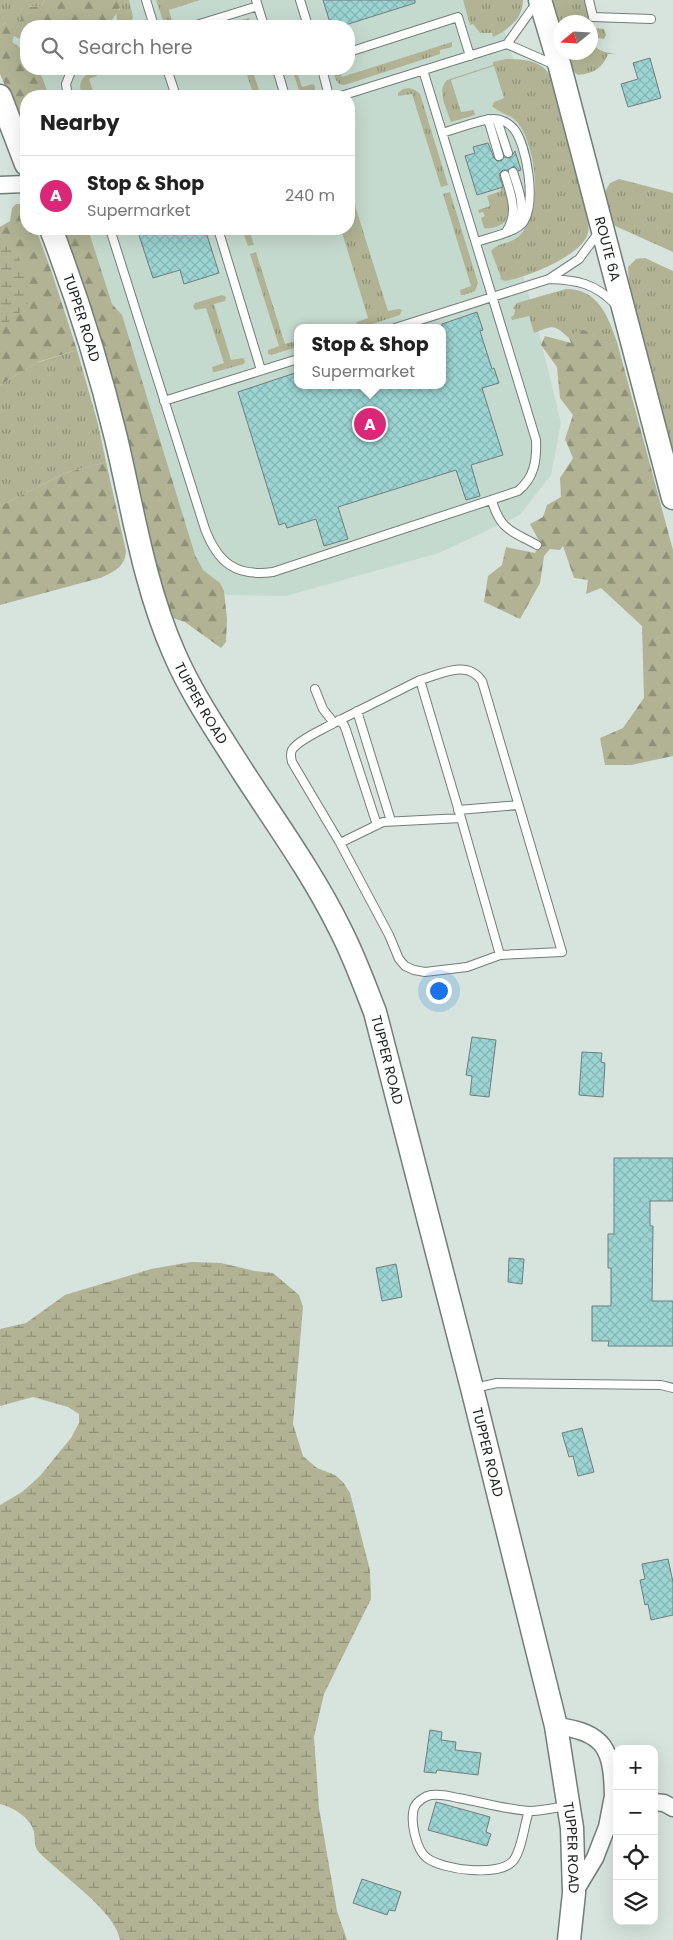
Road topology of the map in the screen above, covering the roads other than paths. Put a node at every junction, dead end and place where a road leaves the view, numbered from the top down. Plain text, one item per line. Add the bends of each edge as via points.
1 (146, 0) edge
2 (300, 0) edge
3 (539, 0) edge
4 (589, 0) edge
5 (257, 3) edge
6 (651, 19) dead end
7 (152, 20) edge
8 (210, 20) edge
9 (262, 20) edge
10 (306, 20) edge
11 (507, 44) junction
12 (355, 50) edge
13 (470, 56) junction
14 (560, 67) junction
15 (423, 70) junction
16 (70, 75) edge
17 (169, 75) edge
18 (278, 75) edge
19 (324, 75) edge
20 (67, 90) edge
21 (174, 90) edge
22 (283, 90) edge
23 (327, 90) edge
24 (355, 92) edge
25 (0, 96) edge
26 (487, 119) junction
27 (497, 120) junction
28 (442, 133) junction
29 (20, 148) edge
30 (508, 153) dead end
31 (499, 156) dead end
32 (513, 172) dead end
33 (505, 175) dead end
34 (20, 184) edge
35 (0, 185) edge
36 (515, 228) junction
37 (602, 228) junction
38 (506, 232) junction
39 (53, 235) edge
40 (112, 235) edge
41 (220, 235) edge
42 (476, 242) junction
43 (549, 279) junction
44 (493, 297) junction
45 (625, 314) junction
46 (409, 324) edge
47 (294, 360) edge
48 (261, 370) junction
49 (164, 401) junction
50 (673, 498) edge
51 (492, 501) junction
52 (537, 545) dead end
53 (420, 680) junction
54 (315, 689) dead end
55 (357, 711) junction
56 (337, 721) junction
57 (518, 805) junction
58 (460, 814) junction
59 (391, 821) junction
60 (377, 824) junction
61 (340, 843) junction
62 (500, 955) junction
63 (472, 1388) junction
64 (673, 1388) edge
65 (556, 1726) junction
66 (614, 1790) edge
67 (658, 1802) edge
68 (613, 1804) edge
69 (568, 1806) junction
70 (673, 1808) edge
71 (529, 1811) junction
72 (574, 1893) junction
73 (568, 1940) edge

1 - 7 lane
2 - 10 lane
3 - 11 lane
3 - 14 main road, ROUTE 6A
4 - 6 lane via 593,17
5 - 8 lane
5 - 9 lane
11 - 13 lane
11 - 14 lane
12 - 13 lane via 458,17
13 - 15 lane
14 - 37 main road, ROUTE 6A
15 - 24 lane
15 - 28 lane
16 - 20 lane
17 - 21 lane
18 - 22 lane
19 - 23 lane
25 - 29 main road
26 - 27 lane
26 - 28 lane
26 - 31 lane
27 - 30 lane
27 - 36 lane via 509,124 518,136 529,177 527,211 524,221
28 - 42 lane
32 - 36 lane via 521,197 521,217
33 - 38 lane via 514,218
34 - 35 street
36 - 38 lane
37 - 43 lane via 579,259
37 - 45 main road, ROUTE 6A
38 - 42 lane
39 - 63 main road, TUPPER ROAD via 103,390 150,583 174,656 192,690 324,899 359,970 375,1012
40 - 49 lane
41 - 48 lane
42 - 44 lane
43 - 44 lane
43 - 45 lane via 584,282 608,297
44 - 46 lane
44 - 51 lane via 534,429 537,450 536,463 526,485
45 - 50 main road, ROUTE 6A
47 - 48 lane
48 - 49 lane
49 - 51 lane via 209,539 216,552 236,570 273,572
51 - 52 lane via 503,525
53 - 55 lane
53 - 57 lane via 461,668 477,674 482,681
53 - 58 lane
54 - 56 lane via 323,709
55 - 56 lane
55 - 59 lane
56 - 60 lane via 346,730
56 - 61 lane via 298,744 291,756
57 - 58 lane
57 - 62 lane via 562,952
58 - 59 lane
58 - 62 lane
59 - 60 lane
60 - 61 lane
61 - 62 lane via 405,966 425,972 467,967
63 - 64 lane via 491,1383 525,1383 661,1385
63 - 65 main road, TUPPER ROAD
65 - 66 street via 578,1728 595,1737 607,1753
65 - 69 main road, TUPPER ROAD
67 - 70 street
68 - 72 street via 595,1858
69 - 71 lane
69 - 72 main road, TUPPER ROAD
71 - 71 lane via 431,1795 420,1800 414,1808 415,1838 427,1859 474,1871 503,1868 518,1852
72 - 73 main road, TUPPER ROAD

